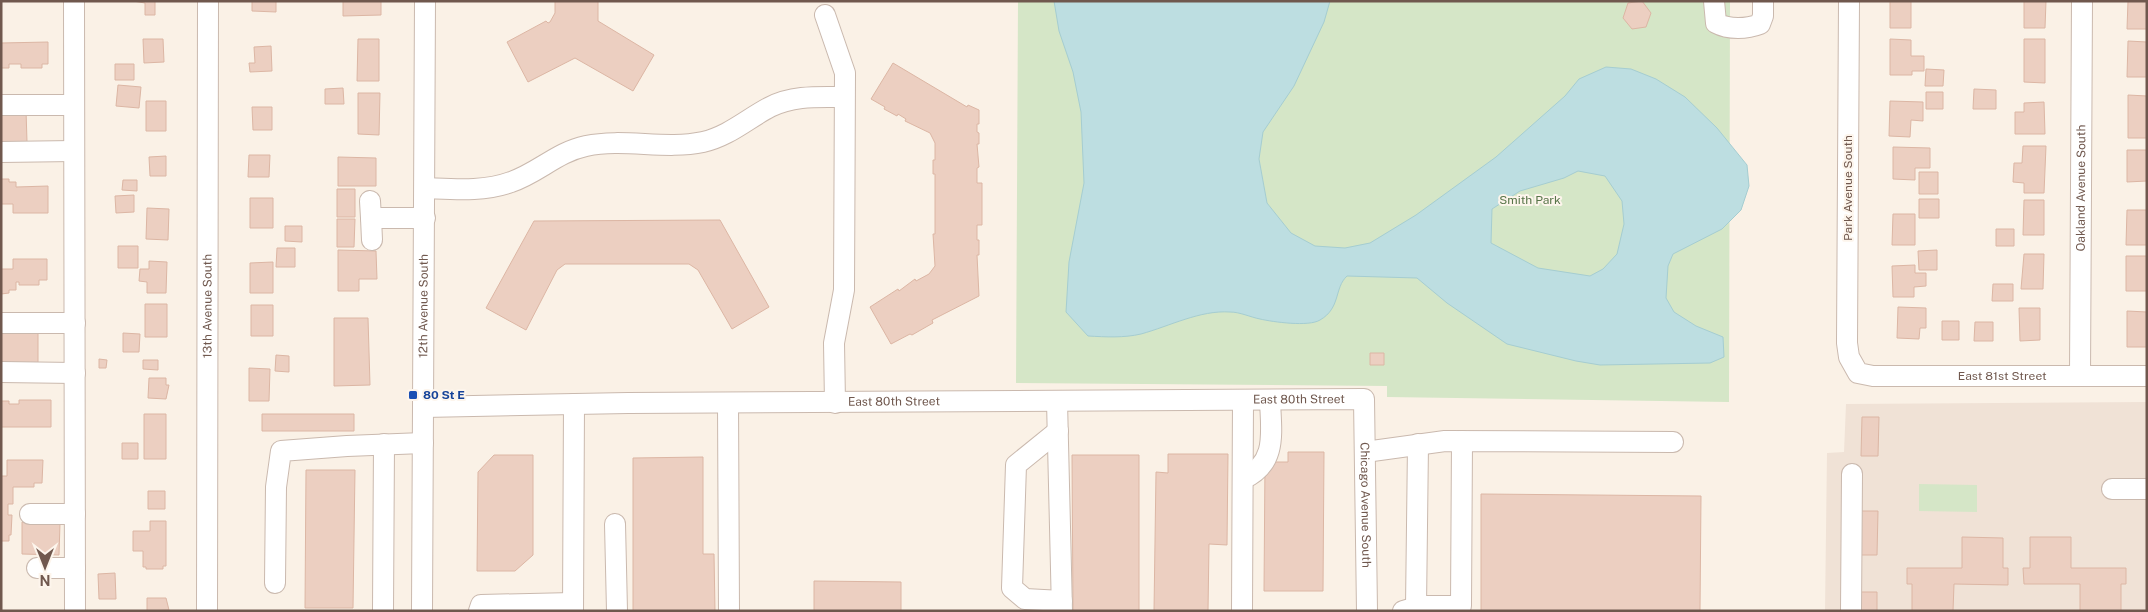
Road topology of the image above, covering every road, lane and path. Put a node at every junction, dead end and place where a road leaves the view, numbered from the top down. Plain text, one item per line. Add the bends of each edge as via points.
1 (74, 1) edge
2 (208, 1) edge
3 (425, 1) edge
4 (1714, 1) edge
5 (1763, 1) edge
6 (1849, 1) edge
7 (2082, 1) edge
8 (825, 15) dead end
9 (844, 97) junction
10 (1, 105) edge
11 (74, 105) junction
12 (74, 151) junction
13 (1, 152) edge
14 (425, 188) junction
15 (425, 218) junction
16 (372, 240) dead end
17 (1, 323) edge
18 (74, 323) junction
19 (1, 372) edge
20 (75, 373) junction
21 (1858, 373) joint
22 (2080, 376) junction
23 (2147, 376) edge
24 (1364, 399) joint
25 (1243, 400) junction
26 (1270, 400) junction
27 (1057, 401) junction
28 (728, 403) junction
29 (835, 403) junction
30 (574, 404) junction
31 (424, 407) junction
32 (1058, 431) junction
33 (1462, 441) junction
34 (1673, 442) dead end
35 (423, 443) junction
36 (384, 444) junction
37 (1418, 444) junction
38 (1365, 452) junction
39 (1852, 474) dead end
40 (1243, 479) junction
41 (2112, 488) dead end
42 (2147, 488) edge
43 (30, 514) dead end
44 (75, 514) junction
45 (615, 524) dead end
46 (37, 568) dead end
47 (75, 568) junction
48 (275, 583) dead end
49 (1062, 606) edge
50 (573, 607) edge
51 (1410, 609) edge
52 (75, 611) edge
53 (207, 611) edge
54 (383, 611) edge
55 (422, 611) edge
56 (479, 611) edge
57 (617, 611) edge
58 (729, 611) edge
59 (1242, 611) edge
60 (1367, 611) edge
61 (1851, 611) edge

1 - 11 street
2 - 53 street, 13th Avenue South
3 - 14 street, 12th Avenue South
4 - 5 street via 1716,23 1724,27 1760,24
6 - 21 street, Park Avenue South via 1847,343 1849,357
7 - 22 street, Oakland Avenue South
8 - 9 street via 843,64
9 - 14 street via 784,101 731,131 703,142 587,146 562,154 512,182 498,186
9 - 29 street via 844,290 834,343
10 - 11 street
11 - 12 street
12 - 13 street
12 - 18 street
14 - 15 street, 12th Avenue South
15 - 16 street via 370,210
15 - 31 street, 12th Avenue South
17 - 18 street
18 - 20 street
19 - 20 street
20 - 44 street
21 - 22 street, East 81st Street via 1873,376
22 - 23 street, East 81st Street
24 - 26 street, East 80th Street
24 - 38 street, Chicago Avenue South
25 - 26 street, East 80th Street
25 - 27 street, East 80th Street
25 - 40 street
26 - 40 street via 1270,451 1254,474
27 - 29 street, East 80th Street
27 - 32 street
28 - 29 street, East 80th Street
28 - 30 street, East 80th Street
28 - 58 street
30 - 31 street, East 80th Street
30 - 50 street
31 - 35 street, 12th Avenue South
32 - 49 street
32 - 49 street via 1016,465 1012,588 1025,599
33 - 34 street
33 - 37 street
33 - 51 street via 1462,606
35 - 36 street
35 - 55 street, 12th Avenue South
36 - 48 street via 281,451 276,488
36 - 54 street
37 - 38 street
37 - 51 street
38 - 60 street, Chicago Avenue South
39 - 61 street
40 - 59 street
41 - 42 street
43 - 44 street
44 - 47 street
45 - 57 street
46 - 47 street
47 - 52 street
50 - 56 street via 481,605

